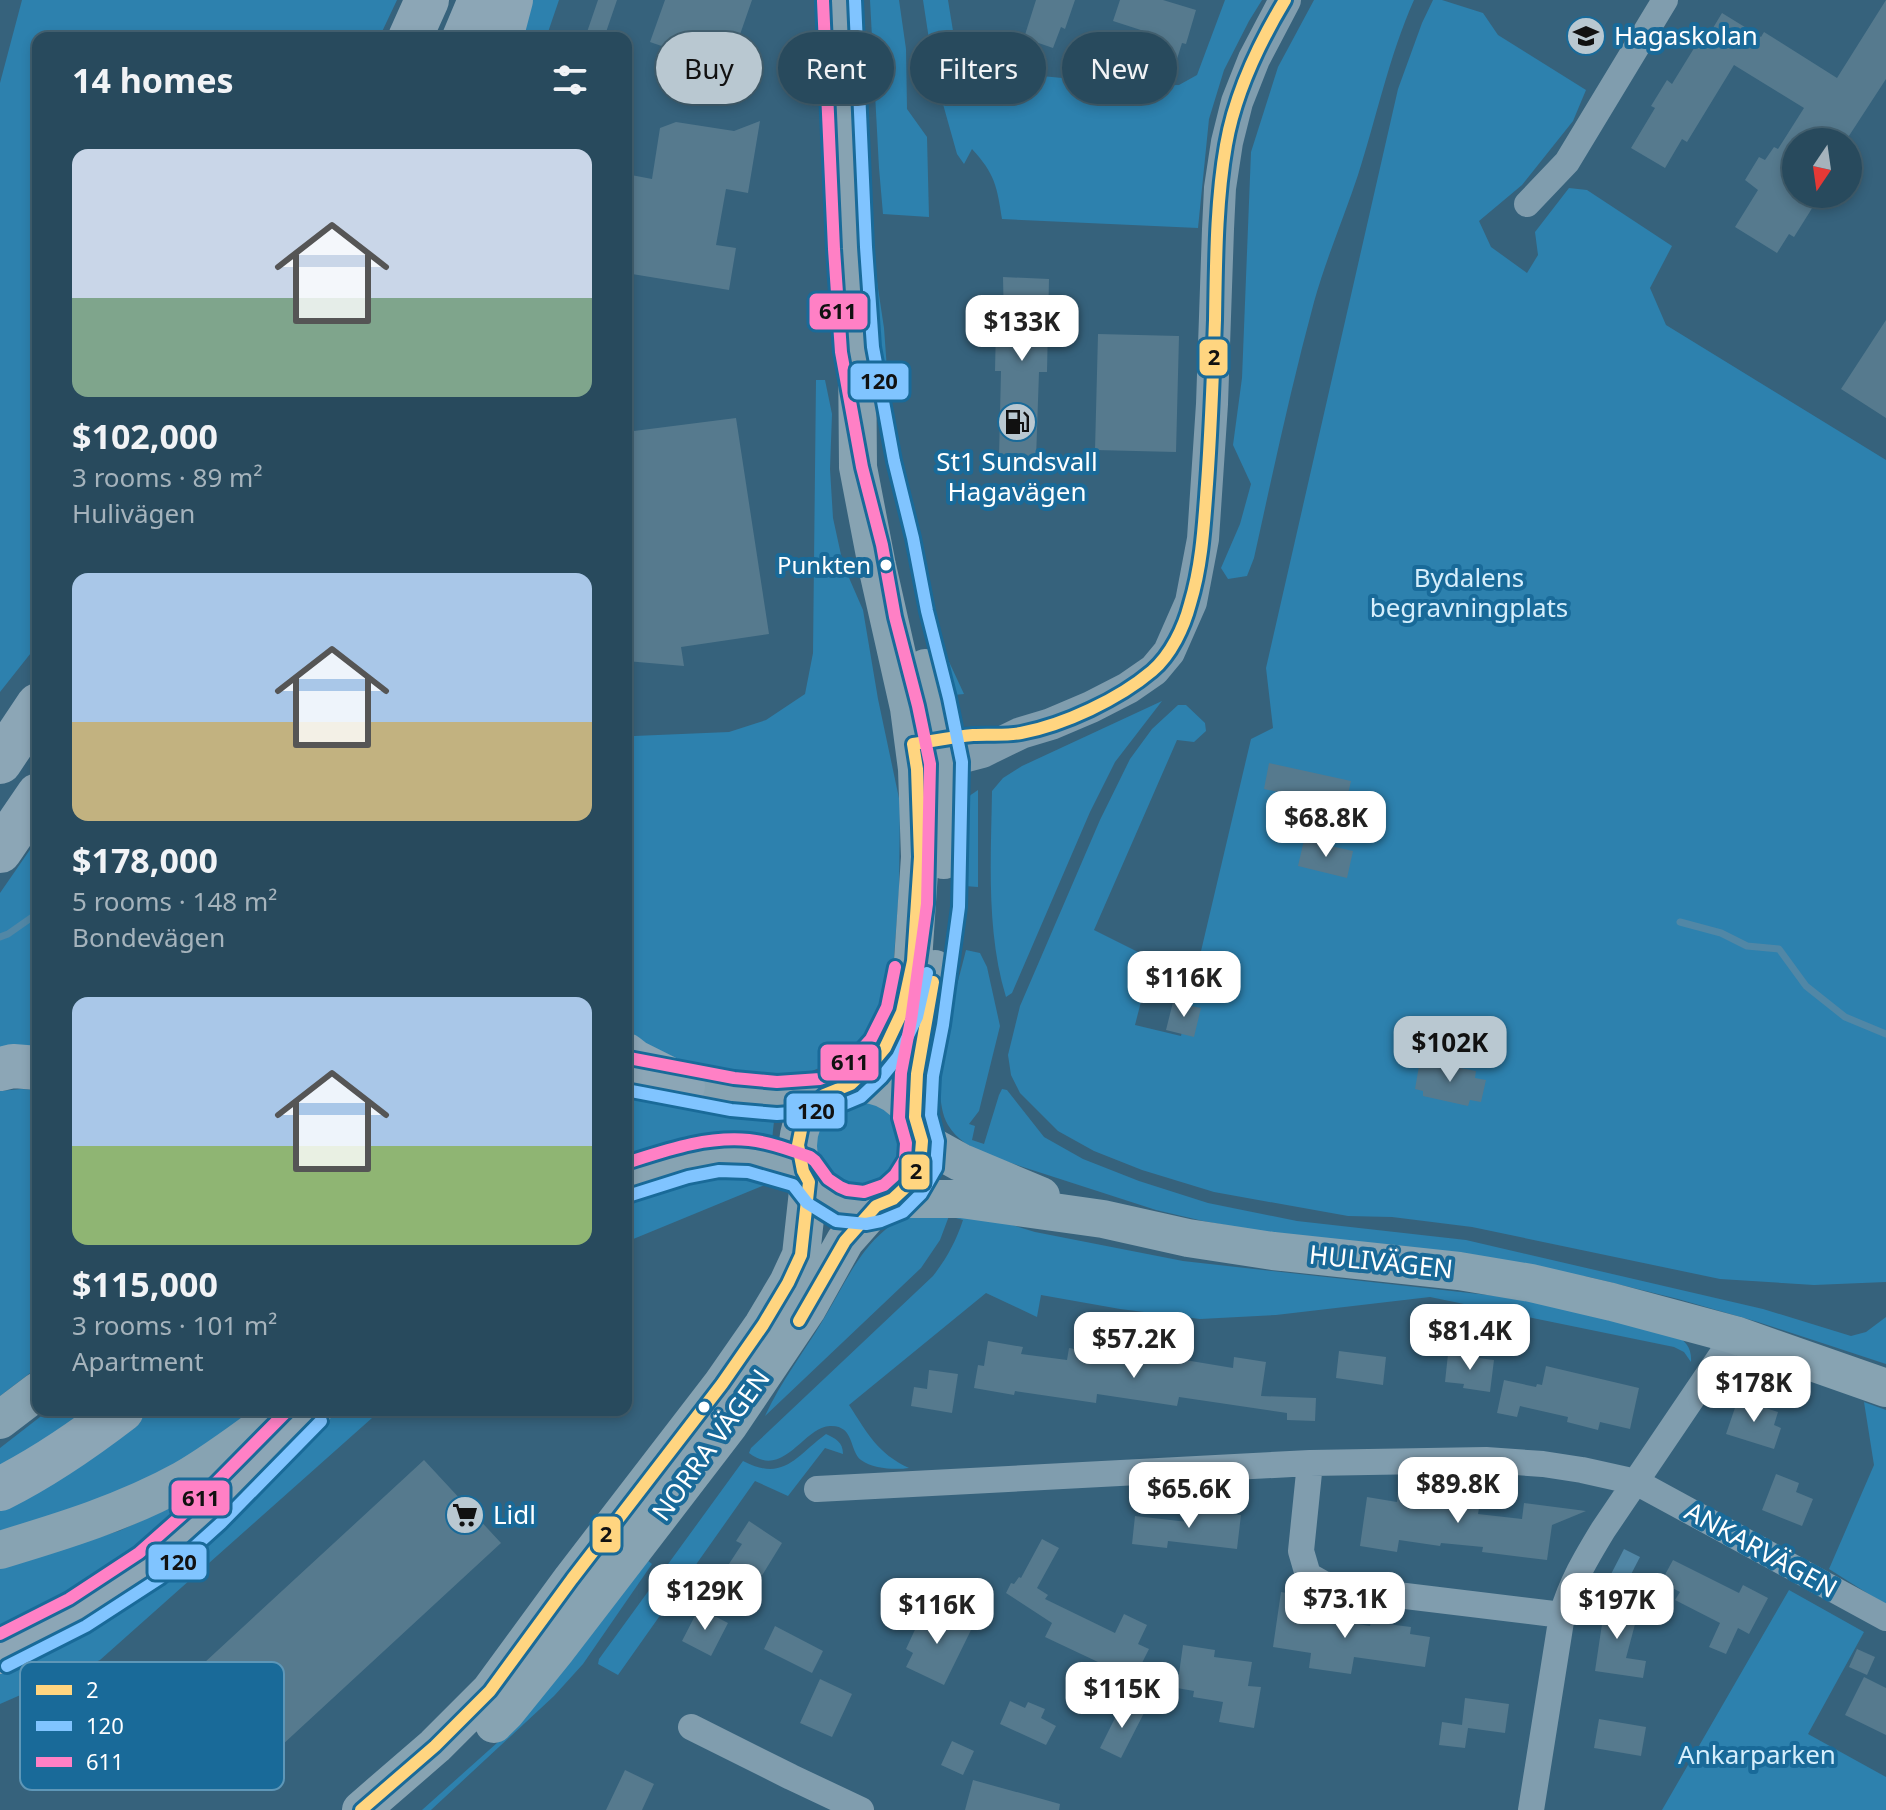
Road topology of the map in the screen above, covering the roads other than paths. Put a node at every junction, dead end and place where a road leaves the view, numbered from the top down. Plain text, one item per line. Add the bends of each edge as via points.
1 (427, 0) edge
2 (480, 0) edge
3 (511, 0) edge
4 (839, 0) edge
5 (1285, 0) edge
6 (1665, 0) edge
7 (413, 32) edge
8 (467, 32) edge
9 (503, 32) edge
10 (1527, 204) dead end
11 (32, 690) edge
12 (32, 714) edge
13 (0, 726) edge
14 (929, 754) junction
15 (0, 762) edge
16 (32, 804) edge
17 (0, 851) edge
18 (632, 1060) edge
19 (32, 1068) edge
20 (0, 1069) edge
21 (632, 1075) edge
22 (683, 1086) junction
23 (837, 1089) junction
24 (919, 1129) junction
25 (806, 1176) junction
26 (632, 1178) edge
27 (885, 1202) junction
28 (1103, 1219) junction
29 (1735, 1335) junction
30 (1886, 1388) edge
31 (32, 1396) edge
32 (114, 1416) edge
33 (276, 1416) edge
34 (304, 1416) edge
35 (0, 1420) edge
36 (1310, 1463) junction
37 (1636, 1482) junction
38 (0, 1489) edge
39 (817, 1489) dead end
40 (0, 1550) edge
41 (1562, 1615) junction
42 (1886, 1618) edge
43 (0, 1652) edge
44 (691, 1727) dead end
45 (361, 1810) edge
46 (399, 1810) edge
47 (861, 1810) edge
48 (1531, 1810) edge

1 - 7 highway
2 - 8 highway
3 - 9 highway
4 - 14 main road via 857,349 934,702
5 - 14 street via 1254,59 1227,142 1204,524 1191,602 1169,652 1154,670 1091,707 982,752
6 - 10 street via 1567,162
11 - 13 highway
12 - 15 highway
14 - 23 main road via 913,961 902,1012 870,1066
14 - 24 main road via 943,905 917,1074
16 - 17 highway
18 - 22 highway
19 - 20 highway
21 - 22 main road
22 - 23 main road via 777,1098
23 - 24 main road via 862,1083 896,1095
23 - 25 main road via 810,1108 803,1120 799,1157
24 - 27 main road via 920,1165 915,1176
24 - 28 main road, HULIVÄGEN via 960,1162
25 - 26 main road via 750,1156 718,1155
25 - 27 main road via 817,1191 843,1206 865,1208
25 - 45 main road, NORRA VÄGEN via 801,1255 763,1325 722,1384 490,1691
27 - 28 main road, HULIVÄGEN via 961,1199
27 - 46 main road, NORRA VÄGEN via 845,1241 807,1309 729,1425 557,1649 506,1712
28 - 29 main road, HULIVÄGEN via 1273,1251 1531,1283
29 - 30 main road, HULIVÄGEN
29 - 37 street
31 - 35 main road
32 - 38 highway
33 - 40 main road via 183,1479 120,1510
34 - 43 highway via 149,1566 77,1613
36 - 37 street, ANKARVÄGEN via 1500,1461
36 - 39 street, ANKARVÄGEN
36 - 41 street via 1301,1551 1308,1575 1348,1589
37 - 41 street via 1583,1562
37 - 42 street, ANKARVÄGEN
41 - 48 street
44 - 47 street

